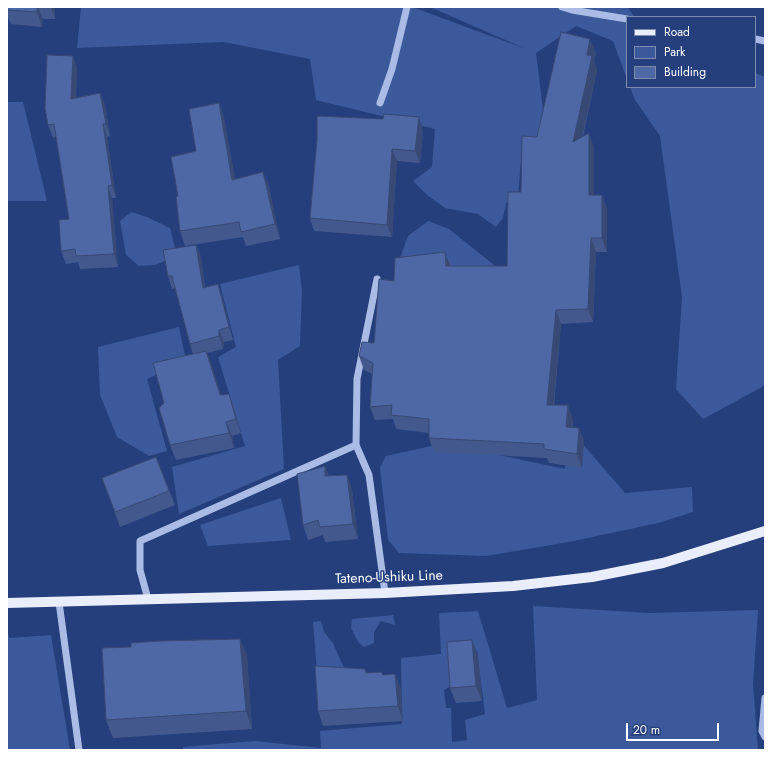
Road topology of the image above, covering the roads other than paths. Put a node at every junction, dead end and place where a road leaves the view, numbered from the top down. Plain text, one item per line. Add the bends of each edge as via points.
1 (407, 7) edge
2 (562, 7) edge
3 (626, 19) edge
4 (380, 103) dead end
5 (377, 279) edge
6 (356, 445) junction
7 (765, 531) edge
8 (385, 594) junction
9 (148, 599) junction
10 (59, 602) junction
11 (7, 603) edge
12 (765, 698) edge
13 (765, 736) edge
14 (79, 750) edge

1 - 4 street via 392,69
2 - 3 street
5 - 6 street via 357,379
6 - 8 street via 369,476
6 - 9 street via 140,541 140,570
7 - 8 main road, Tateno-Ushiku Line via 663,563 592,577 513,586
8 - 9 main road, Tateno-Ushiku Line
9 - 10 main road, Tateno-Ushiku Line
10 - 11 main road, Tateno-Ushiku Line
10 - 14 street
12 - 13 street via 762,731

